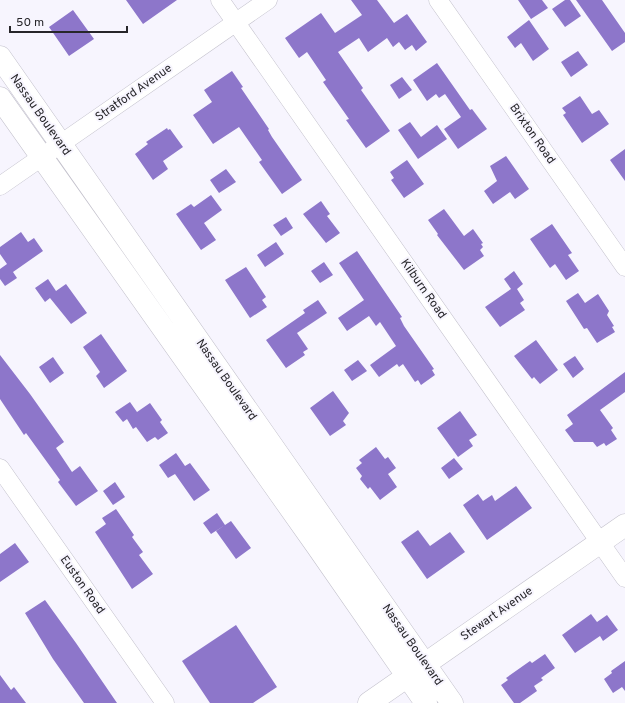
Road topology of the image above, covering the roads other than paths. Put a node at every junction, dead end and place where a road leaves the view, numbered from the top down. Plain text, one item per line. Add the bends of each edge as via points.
1 (220, 0) edge
2 (268, 0) edge
3 (438, 0) edge
4 (236, 22) junction
5 (0, 57) edge
6 (0, 98) edge
7 (61, 144) junction
8 (42, 157) junction
9 (0, 186) edge
10 (625, 267) edge
11 (0, 468) edge
12 (625, 525) edge
13 (600, 543) junction
14 (625, 578) edge
15 (416, 670) junction
16 (164, 703) edge
17 (369, 703) edge
18 (426, 703) edge
19 (452, 703) edge

1 - 4 street, Kilburn Road
2 - 4 street, Stratford Avenue
3 - 10 street, Brixton Road
4 - 7 street, Stratford Avenue
4 - 13 street, Kilburn Road
5 - 7 main road, Nassau Boulevard
6 - 8 main road, Nassau Boulevard
7 - 8 street, Stratford Avenue
7 - 15 main road, Nassau Boulevard
8 - 9 street, Stratford Avenue
8 - 15 main road, Nassau Boulevard
11 - 16 street, Euston Road
12 - 13 main road, Stewart Avenue
13 - 14 street, Kilburn Road
13 - 15 main road, Stewart Avenue
15 - 17 main road, Stewart Avenue
15 - 18 main road, Nassau Boulevard
15 - 19 main road, Nassau Boulevard

